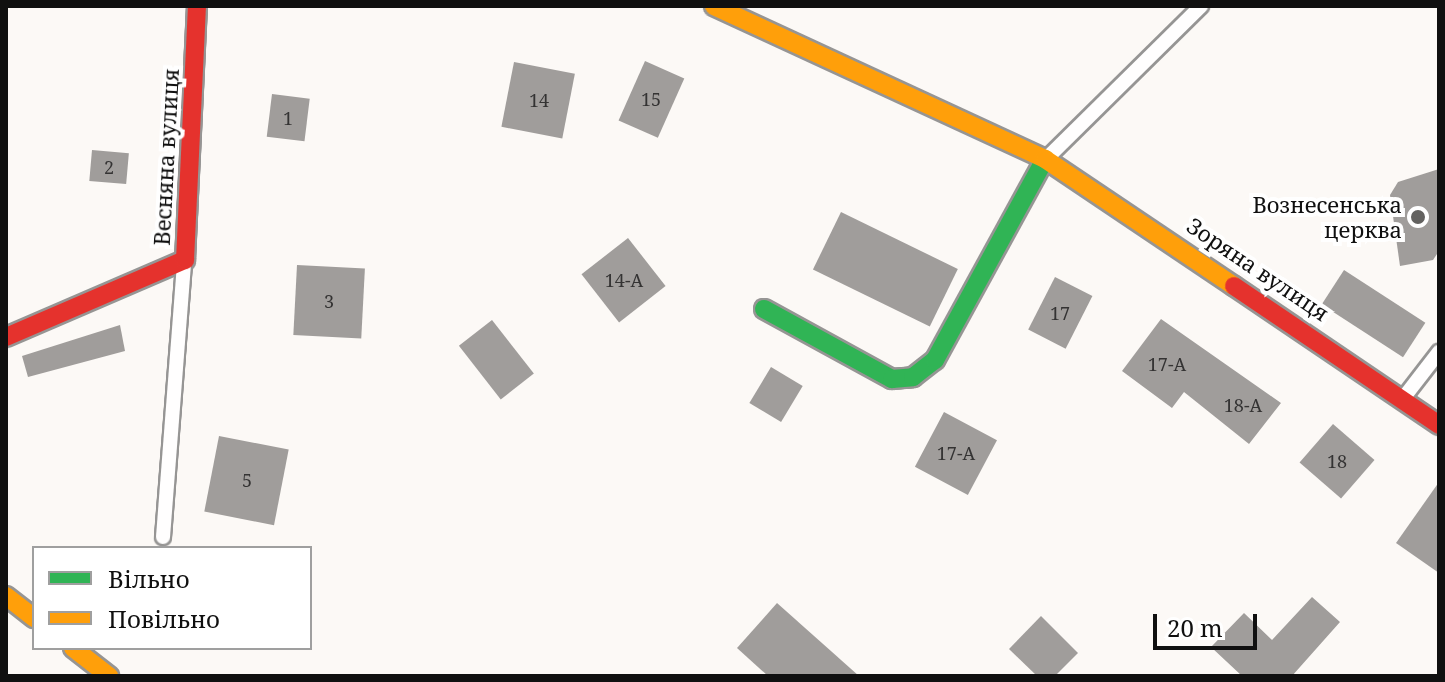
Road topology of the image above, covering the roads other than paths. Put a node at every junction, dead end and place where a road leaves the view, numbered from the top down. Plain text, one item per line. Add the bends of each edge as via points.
1 (197, 6) edge
2 (714, 6) edge
3 (1201, 6) edge
4 (1045, 159) junction
5 (185, 260) junction
6 (764, 309) dead end
7 (6, 337) edge
8 (1439, 352) edge
9 (1405, 396) junction
10 (1439, 425) edge
11 (163, 537) dead end
12 (6, 596) edge
13 (32, 616) edge
14 (76, 650) edge
15 (109, 676) edge

1 - 5 street, Весняна вулиця
2 - 4 street, Зоряна вулиця
3 - 4 lane
4 - 6 street via 935,360 913,377 892,379
4 - 9 street, Зоряна вулиця
5 - 7 street, Весняна вулиця
5 - 11 lane
8 - 9 lane
9 - 10 street, Зоряна вулиця
12 - 13 street
14 - 15 street

